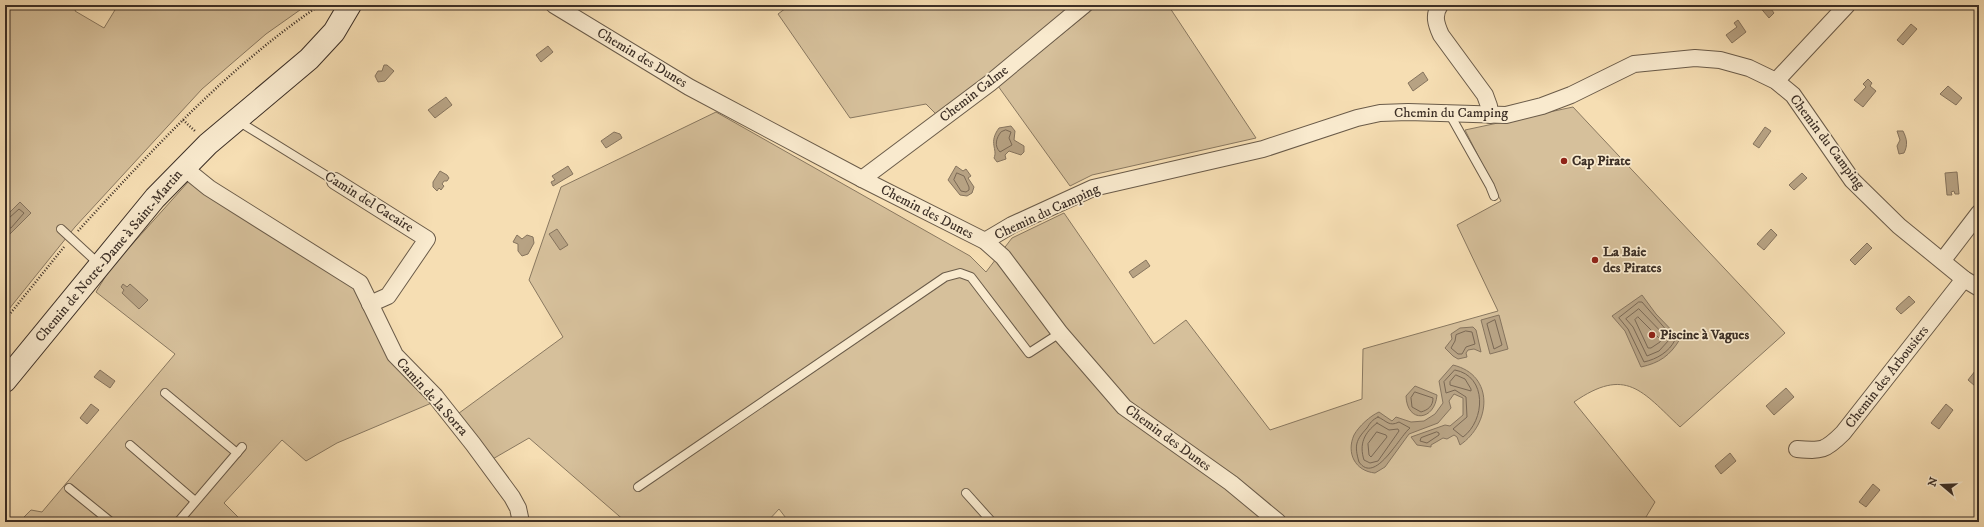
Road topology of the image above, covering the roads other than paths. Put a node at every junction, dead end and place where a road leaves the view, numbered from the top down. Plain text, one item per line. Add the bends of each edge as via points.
1 (360, 5) edge
2 (554, 5) edge
3 (1084, 5) edge
4 (1440, 5) edge
5 (1847, 5) edge
6 (345, 14) edge
7 (1776, 81) junction
8 (1449, 113) junction
9 (1490, 115) junction
10 (235, 120) junction
11 (183, 168) junction
12 (862, 179) junction
13 (335, 181) joint
14 (1494, 196) dead end
15 (1979, 213) edge
16 (61, 229) dead end
17 (985, 241) junction
18 (1943, 260) junction
19 (99, 265) junction
20 (1964, 279) junction
21 (1979, 288) edge
22 (370, 304) junction
23 (1060, 333) junction
24 (5, 381) edge
25 (165, 393) dead end
26 (130, 445) dead end
27 (1797, 449) dead end
28 (638, 487) dead end
29 (69, 488) dead end
30 (966, 493) dead end
31 (195, 502) junction
32 (181, 521) edge
33 (111, 522) edge
34 (522, 522) edge
35 (992, 522) edge
36 (1278, 522) edge

1 - 6 street, Chemin de Notre-Dame à Saint-Martin
2 - 12 street, Chemin des Dunes via 688,87
3 - 12 street, Chemin Calme via 990,83
4 - 9 street via 1436,11 1436,24 1441,35 1485,95 1490,106
5 - 7 street
6 - 10 street, Chemin de Notre-Dame à Saint-Martin via 309,59
7 - 9 street, Chemin du Camping via 1749,68 1720,60 1695,58 1634,64 1571,95 1542,106 1506,115
7 - 18 street, Chemin du Camping via 1793,95 1852,180 1899,226
8 - 9 street, Chemin du Camping
8 - 14 lane
8 - 17 street, Chemin du Camping via 1380,113 1337,124 1263,149 1093,188 1012,225
10 - 11 street, Chemin de Notre-Dame à Saint-Martin
10 - 13 lane, Camin del Cacaire
11 - 19 street, Chemin de Notre-Dame à Saint-Martin
11 - 22 street, Camin de la Sorra via 209,188 360,283
12 - 17 street, Chemin des Dunes
13 - 22 street, Camin del Cacaire via 427,239 388,296
15 - 18 street
16 - 19 lane
17 - 23 street, Chemin des Dunes via 1003,257
18 - 20 street, Chemin du Camping
19 - 24 street, Chemin de Notre-Dame à Saint-Martin
20 - 21 street, Chemin du Camping
20 - 27 street, Chemin des Arbousiers via 1843,433 1828,447 1815,451
22 - 34 street, Camin de la Sorra via 394,355 435,396 473,444 512,497
23 - 28 lane via 1029,353 971,277 960,273 945,277
23 - 36 street, Chemin des Dunes via 1124,407 1231,483
25 - 31 lane via 239,450
26 - 31 lane
29 - 33 lane
30 - 35 lane
31 - 32 lane

